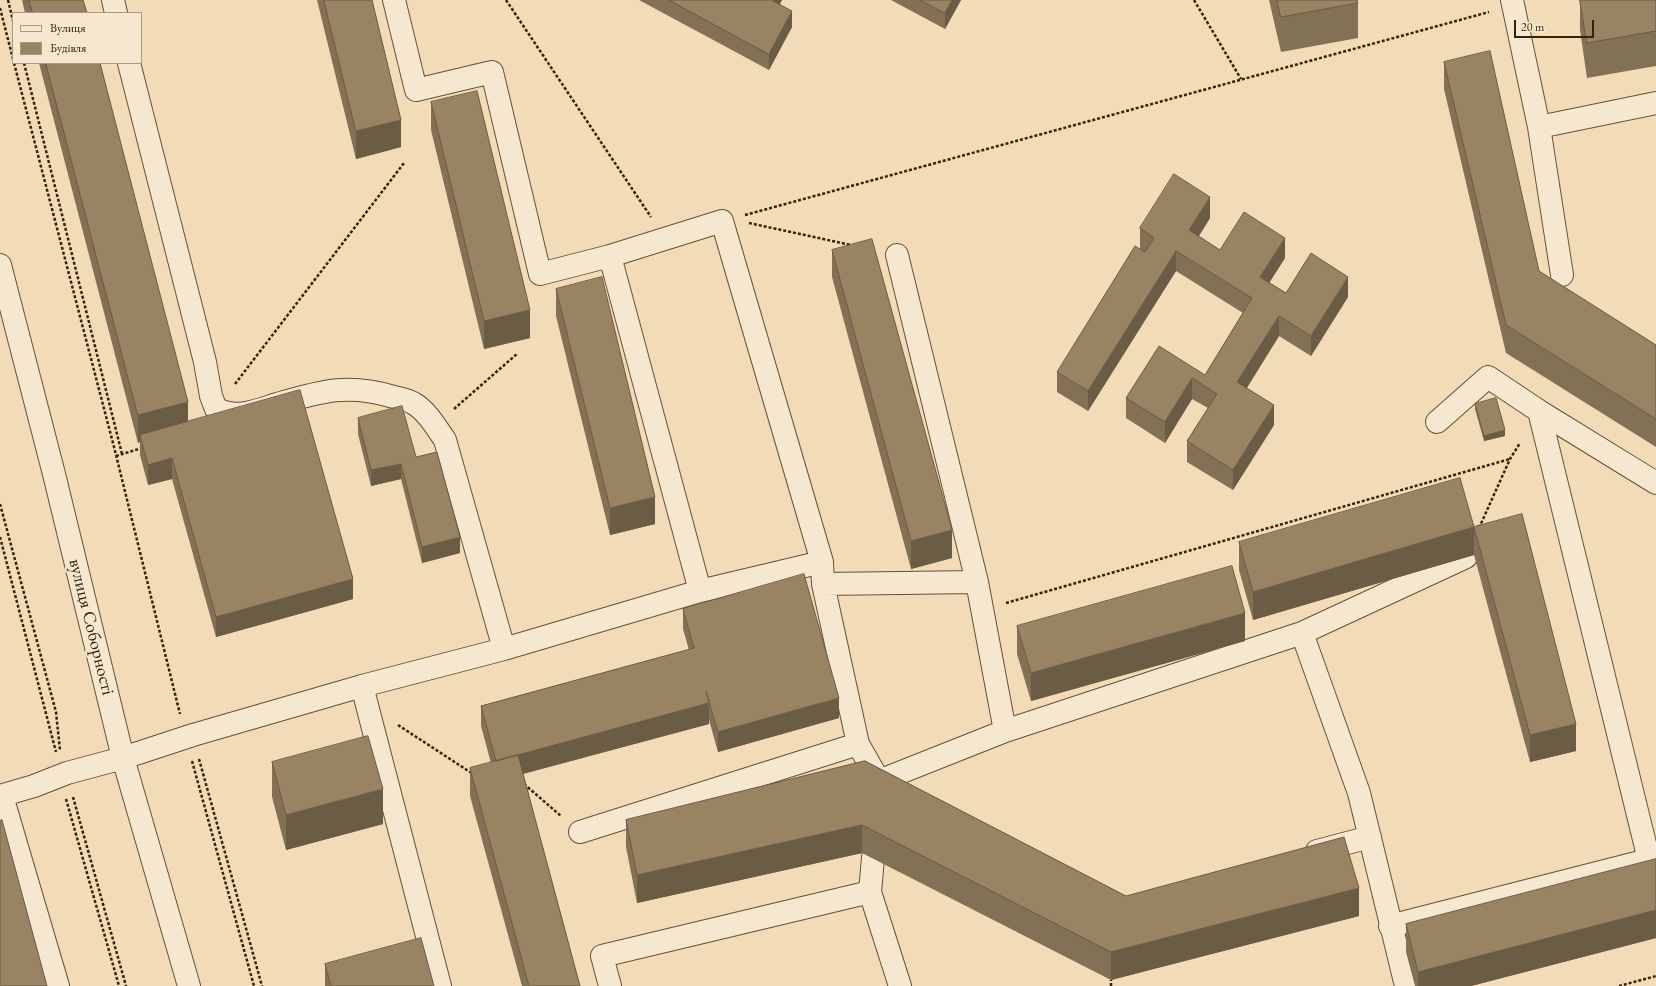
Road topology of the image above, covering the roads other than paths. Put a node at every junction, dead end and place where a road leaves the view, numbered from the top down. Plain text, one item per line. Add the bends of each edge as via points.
1 (113, 0) edge
2 (394, 0) edge
3 (1512, 3) edge
4 (116, 12) edge
5 (129, 64) edge
6 (1656, 103) edge
7 (1539, 127) junction
8 (897, 255) dead end
9 (610, 256) junction
10 (0, 265) edge
11 (1562, 275) dead end
12 (1539, 411) junction
13 (1437, 422) dead end
14 (1656, 483) edge
15 (1466, 557) edge
16 (822, 562) junction
17 (977, 582) junction
18 (823, 584) junction
19 (700, 591) junction
20 (1302, 633) junction
21 (504, 649) junction
22 (365, 696) junction
23 (1006, 730) junction
24 (858, 744) junction
25 (123, 758) junction
26 (879, 788) junction
27 (908, 795) edge
28 (1, 796) edge
29 (580, 832) road end
30 (1370, 837) junction
31 (873, 858) edge
32 (1295, 858) edge
33 (1652, 859) edge
34 (870, 892) junction
35 (1390, 926) junction
36 (58, 986) edge
37 (189, 986) edge
38 (440, 986) edge
39 (610, 986) edge
40 (900, 986) edge
41 (1406, 986) edge

1 - 4 street
2 - 9 street via 416,90 492,72 540,274
3 - 7 street
5 - 21 street via 205,362 210,396 216,409 228,415 243,414 312,394 344,388 369,390 413,403 430,417 445,440
6 - 7 street
7 - 11 street
8 - 17 street
9 - 16 street via 726,220
9 - 19 street
10 - 25 street, вулиця Соборності
12 - 13 street via 1488,377
12 - 14 street
12 - 33 street
15 - 20 street
16 - 18 street
16 - 19 street
17 - 18 street
17 - 23 street
18 - 24 street
19 - 21 street
20 - 23 street
20 - 30 street via 1359,794
21 - 22 street
22 - 25 street via 193,735
22 - 38 street
23 - 26 street
24 - 26 street
24 - 29 street
25 - 28 street via 67,773
25 - 37 street, вулиця Соборності
26 - 27 street
28 - 36 street
30 - 32 street
30 - 35 street
31 - 34 street
33 - 35 street
34 - 39 street via 602,956
34 - 40 street
35 - 41 street

